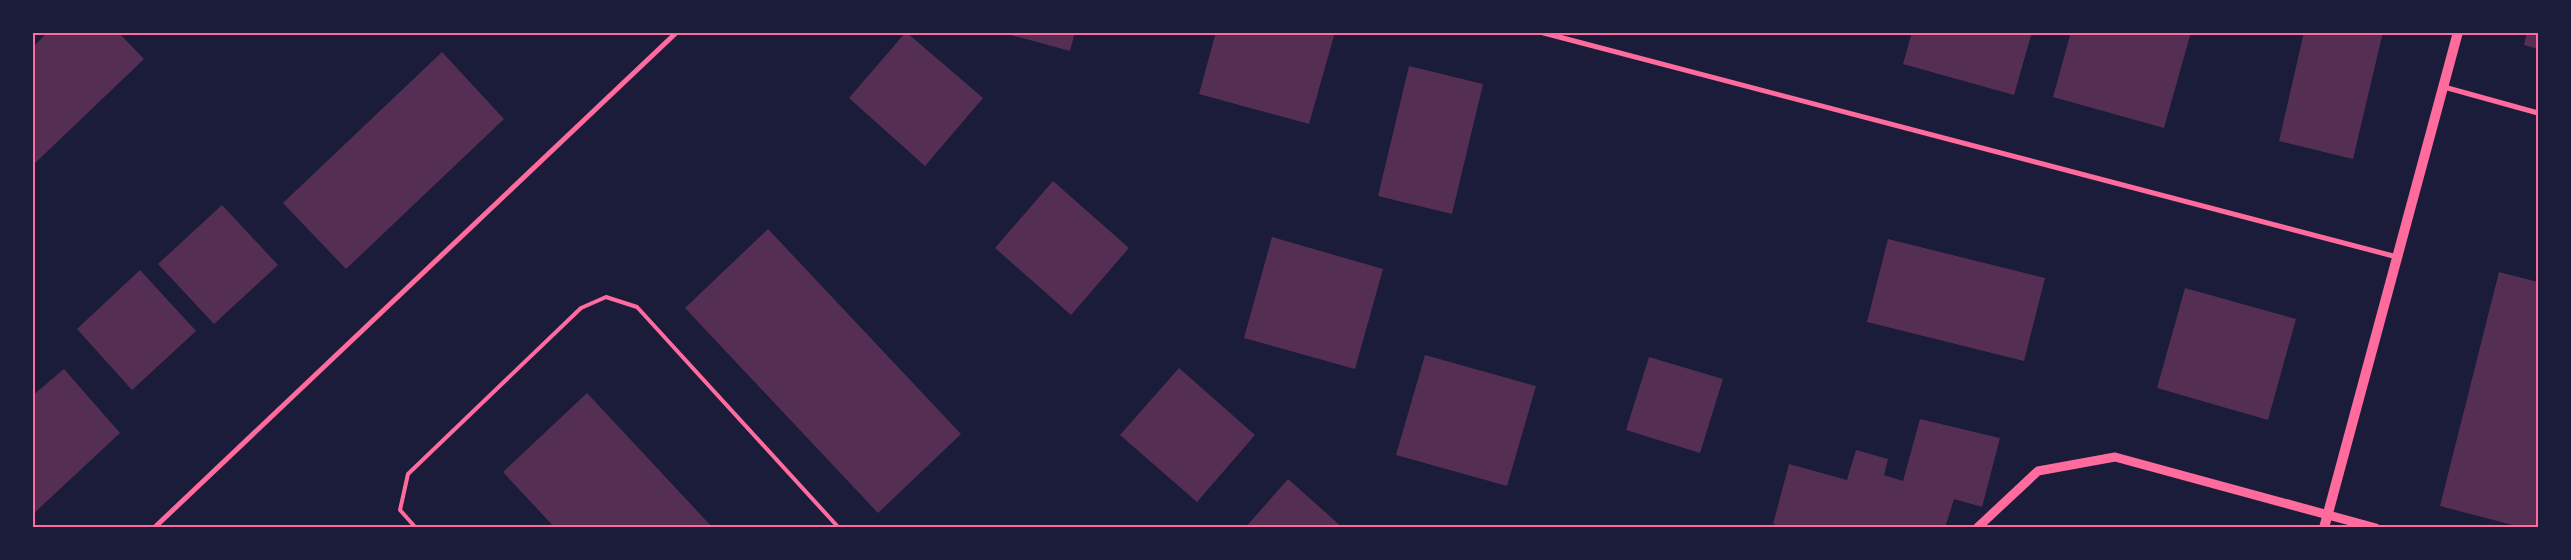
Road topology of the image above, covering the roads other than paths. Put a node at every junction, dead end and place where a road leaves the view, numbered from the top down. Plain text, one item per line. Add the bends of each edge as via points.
1 (677, 32) edge
2 (1540, 32) edge
3 (2458, 32) edge
4 (2444, 87) junction
5 (2538, 113) edge
6 (2397, 257) junction
7 (2327, 514) junction
8 (154, 528) edge
9 (416, 528) edge
10 (839, 528) edge
11 (1977, 528) edge
12 (2324, 528) edge
13 (2376, 528) edge

1 - 8 street
2 - 6 street
3 - 4 main road
4 - 5 street
4 - 6 main road
6 - 7 main road
7 - 11 street via 2115,457 2038,471
7 - 12 main road
7 - 13 street
9 - 10 lane via 400,510 408,474 581,308 606,297 637,307

